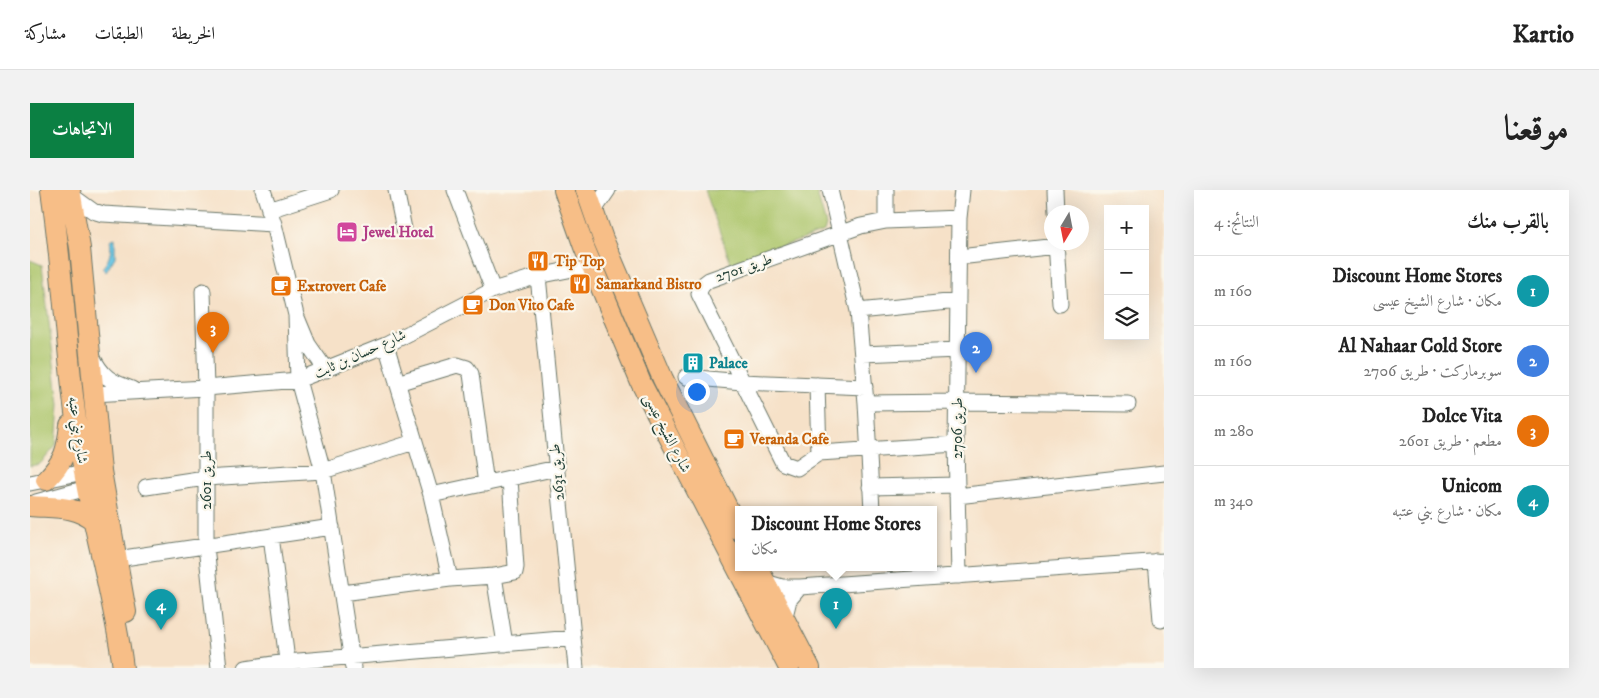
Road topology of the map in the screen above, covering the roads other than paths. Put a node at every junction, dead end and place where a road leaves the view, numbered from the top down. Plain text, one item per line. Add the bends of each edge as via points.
1 (51, 190) edge
2 (263, 190) edge
3 (331, 190) edge
4 (396, 190) edge
5 (455, 190) edge
6 (564, 190) edge
7 (586, 190) edge
8 (608, 190) edge
9 (830, 190) edge
10 (886, 190) edge
11 (962, 190) edge
12 (1055, 190) edge
13 (70, 192) edge
14 (1056, 205) edge
15 (595, 216) junction
16 (271, 217) junction
17 (959, 218) junction
18 (886, 221) junction
19 (404, 229) dead end
20 (841, 232) junction
21 (58, 239) junction
22 (79, 240) junction
23 (1044, 246) edge
24 (1057, 250) edge
25 (588, 254) junction
26 (959, 257) junction
27 (573, 269) junction
28 (596, 274) junction
29 (538, 276) junction
30 (493, 290) junction
31 (203, 291) dead end
32 (958, 301) junction
33 (1060, 304) dead end
34 (858, 311) junction
35 (65, 314) junction
36 (296, 315) junction
37 (386, 346) junction
38 (958, 350) junction
39 (91, 354) junction
40 (862, 354) junction
41 (326, 370) junction
42 (686, 377) dead end
43 (298, 380) junction
44 (742, 382) junction
45 (397, 383) junction
46 (817, 385) junction
47 (865, 387) junction
48 (206, 388) junction
49 (136, 391) junction
50 (92, 394) junction
51 (73, 401) junction
52 (957, 402) junction
53 (866, 404) junction
54 (1128, 404) dead end
55 (414, 442) junction
56 (956, 444) junction
57 (868, 450) junction
58 (819, 453) junction
59 (557, 468) junction
60 (323, 471) junction
61 (1164, 473) edge
62 (95, 477) junction
63 (205, 478) junction
64 (510, 478) junction
65 (38, 481) edge
66 (486, 484) junction
67 (146, 487) dead end
68 (870, 487) junction
69 (957, 490) junction
70 (431, 495) junction
71 (30, 505) edge
72 (872, 506) edge
73 (94, 522) junction
74 (735, 523) edge
75 (332, 527) junction
76 (271, 536) junction
77 (206, 546) junction
78 (117, 559) junction
79 (1160, 561) edge
80 (735, 563) edge
81 (739, 571) edge
82 (761, 575) edge
83 (875, 575) edge
84 (494, 576) junction
85 (959, 576) junction
86 (450, 579) junction
87 (800, 587) junction
88 (342, 593) junction
89 (784, 620) junction
90 (1162, 620) dead end
91 (573, 638) junction
92 (505, 644) junction
93 (352, 662) edge
94 (288, 665) edge
95 (123, 668) edge
96 (135, 668) edge
97 (219, 668) edge
98 (246, 668) edge
99 (576, 668) edge
100 (790, 668) edge
101 (810, 668) edge

1 - 21 main road, شارع بني عتبه
2 - 16 street
3 - 16 street
4 - 19 street
5 - 30 street
6 - 25 main road, شارع الشيخ عيسى
7 - 15 main road, شارع الشيخ عيسى
8 - 15 street
9 - 20 street
10 - 18 street
11 - 17 street, طريق 2706
12 - 14 street
13 - 16 street via 103,214
13 - 22 main road, شارع بني عتبه
15 - 74 main road, شارع الشيخ عيسى via 663,379
16 - 36 street
17 - 18 street
17 - 26 street, طريق 2706
18 - 20 street
20 - 34 street
20 - 44 street, طريق 2701 via 709,280 700,288 701,300
21 - 22 main road
21 - 35 main road, شارع بني عتبه
22 - 39 main road, شارع بني عتبه
23 - 26 street
24 - 33 street
25 - 27 street
25 - 28 main road, شارع الشيخ عيسى
26 - 32 street, طريق 2706
27 - 28 street, شارع حسان بن ثابت
27 - 29 street, شارع حسان بن ثابت
28 - 80 main road, شارع الشيخ عيسى via 641,383
29 - 30 street, شارع حسان بن ثابت
29 - 59 street, طريق 2631
30 - 37 street, شارع حسان بن ثابت
31 - 48 street, طريق 2601
32 - 34 street
32 - 38 street, طريق 2706
34 - 40 street
35 - 50 main road via 76,334 83,386
35 - 51 main road, شارع بني عتبه
36 - 41 street via 308,344
36 - 43 street
37 - 41 street, شارع حسان بن ثابت
37 - 45 street
38 - 40 street
38 - 52 street, طريق 2706
39 - 49 street, شارع حسان بن ثابت via 107,378
39 - 50 main road, شارع بني عتبه
40 - 47 street
41 - 43 street, شارع حسان بن ثابت
42 - 44 street
43 - 48 street, شارع حسان بن ثابت
43 - 60 street
44 - 46 street
44 - 58 street, طريق 2701 via 783,463 797,468
45 - 55 street
45 - 66 street via 457,365 467,368 471,374
46 - 47 street
46 - 58 street
47 - 53 street
48 - 49 street, شارع حسان بن ثابت
48 - 63 street, طريق 2601
49 - 50 street, شارع حسان بن ثابت
50 - 62 main road, شارع بني عتبه
51 - 62 main road, شارع بني عتبه
51 - 65 main road via 67,450 58,468
52 - 53 street
52 - 54 street
52 - 56 street, طريق 2706
53 - 57 street
55 - 60 street
55 - 70 street
56 - 57 street
56 - 69 street, طريق 2706
57 - 58 street
57 - 68 street
59 - 64 street
59 - 91 street, طريق 2631
60 - 63 street
60 - 75 street
61 - 69 street
62 - 65 street
62 - 71 street
62 - 73 main road, شارع بني عتبه
62 - 78 main road, شارع بني عتبه
63 - 67 street
63 - 77 street, طريق 2601
64 - 66 street
64 - 84 street via 516,567 515,572
66 - 70 street
68 - 69 street
68 - 72 street
69 - 85 street, طريق 2706
70 - 86 street
71 - 73 main road via 74,510
73 - 95 main road, شارع بني عتبه
75 - 76 street
75 - 88 street
76 - 77 street
76 - 94 street
77 - 78 street
77 - 97 street, طريق 2601
78 - 96 main road, شارع بني عتبه
79 - 85 street
79 - 90 street
81 - 100 main road, شارع الشيخ عيسى
82 - 87 street via 782,587
82 - 89 main road
83 - 85 street
83 - 87 street
84 - 86 street
84 - 92 street
86 - 88 street
87 - 89 street via 789,600
88 - 93 street
89 - 101 main road
91 - 92 street
91 - 99 street, طريق 2631
92 - 93 street
93 - 94 street
94 - 98 street

